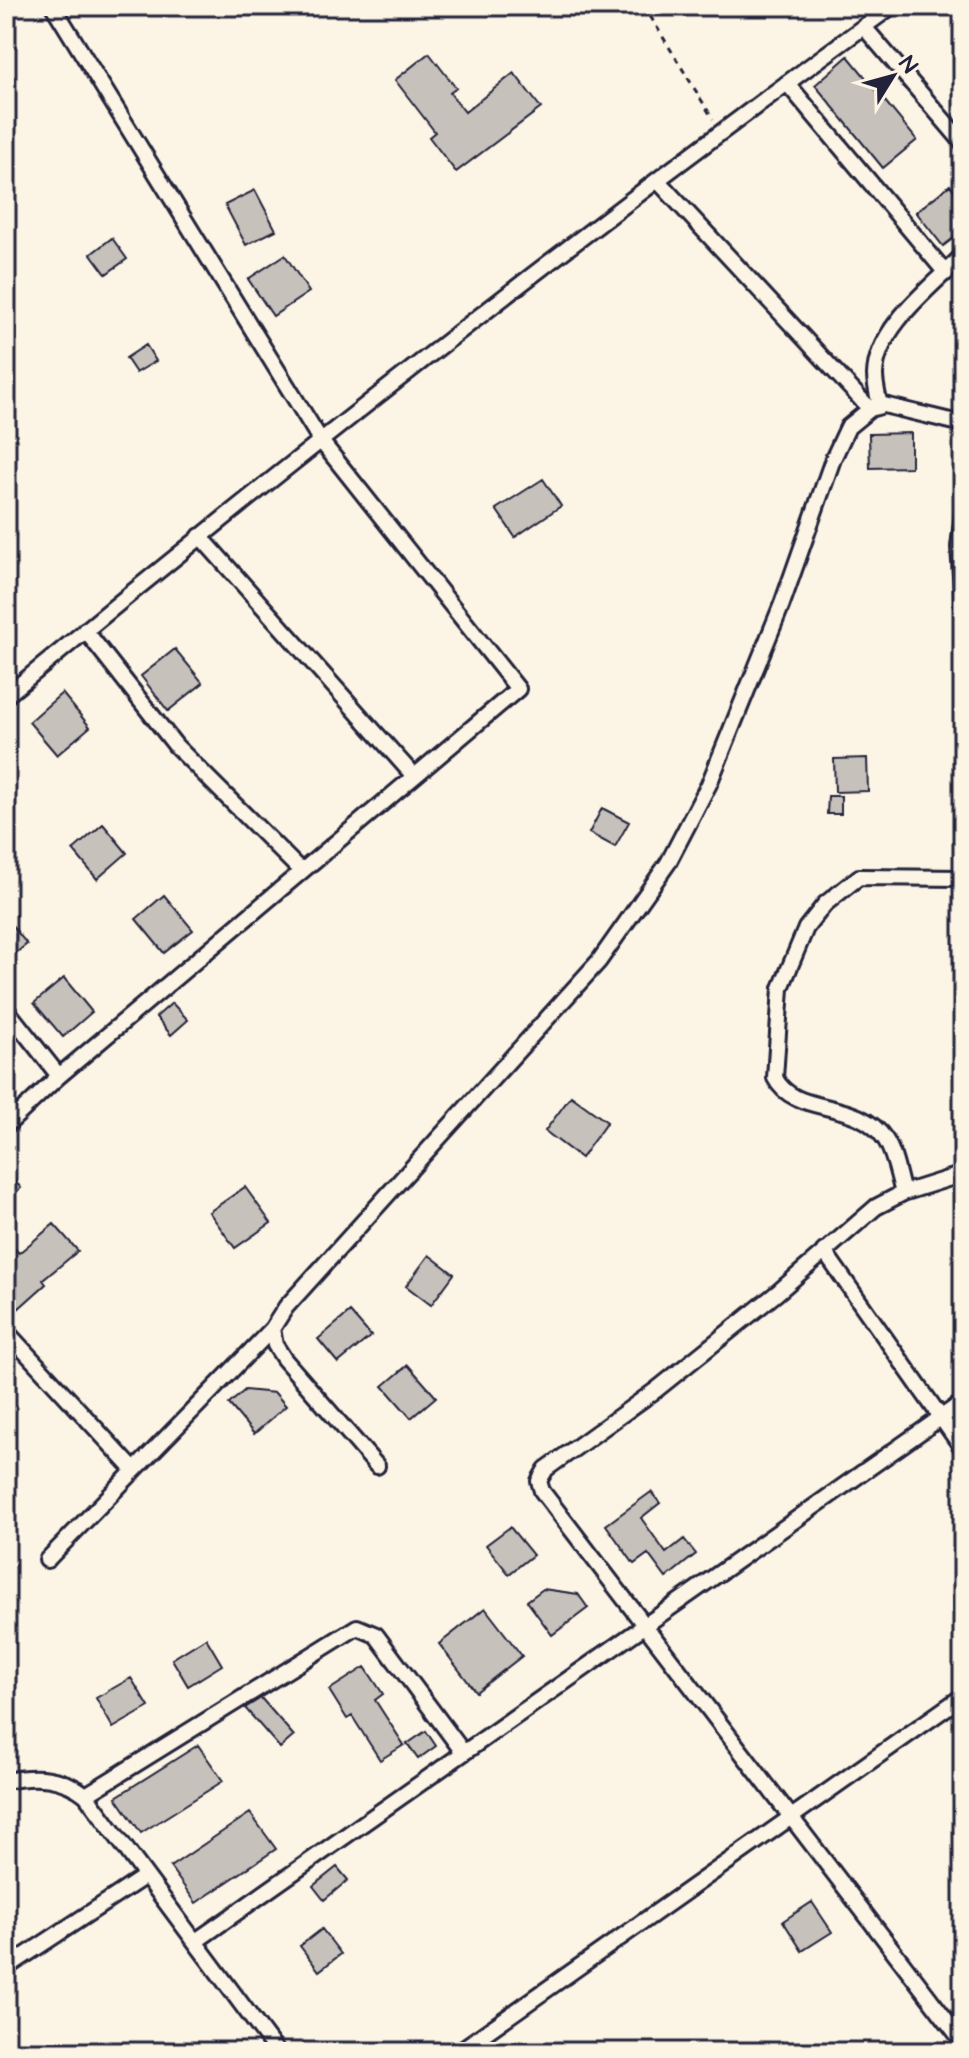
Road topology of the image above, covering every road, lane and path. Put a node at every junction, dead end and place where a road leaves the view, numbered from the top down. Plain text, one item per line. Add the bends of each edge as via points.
1 (53, 6) edge
2 (644, 6) edge
3 (892, 6) edge
4 (864, 27) junction
5 (787, 83) junction
6 (722, 132) junction
7 (963, 143) edge
8 (658, 181) junction
9 (963, 255) edge
10 (946, 273) junction
11 (875, 408) junction
12 (963, 424) edge
13 (321, 441) junction
14 (963, 513) edge
15 (200, 536) junction
16 (963, 605) edge
17 (85, 630) junction
18 (6, 696) edge
19 (413, 775) junction
20 (300, 870) junction
21 (963, 878) edge
22 (6, 1009) edge
23 (59, 1076) junction
24 (6, 1126) edge
25 (963, 1174) edge
26 (903, 1193) junction
27 (824, 1251) junction
28 (272, 1329) junction
29 (6, 1331) edge
30 (963, 1402) edge
31 (941, 1417) junction
32 (963, 1449) edge
33 (377, 1466) dead end
34 (134, 1470) junction
35 (47, 1560) dead end
36 (645, 1624) junction
37 (963, 1696) edge
38 (463, 1752) junction
39 (6, 1781) edge
40 (86, 1795) junction
41 (792, 1817) junction
42 (144, 1877) junction
43 (196, 1941) junction
44 (6, 1968) edge
45 (963, 2043) edge
46 (277, 2052) edge
47 (458, 2052) edge
48 (952, 2052) edge

1 - 13 street
2 - 6 path
3 - 4 street
4 - 5 street
4 - 7 street
5 - 6 street
5 - 10 street
6 - 8 street
8 - 11 street
8 - 13 street
9 - 10 street
10 - 11 street via 897,324 880,351
11 - 12 street via 902,407
11 - 28 street via 848,427 833,459 782,604 709,784 668,863 599,961 286,1307
13 - 15 street
13 - 19 street via 518,689
14 - 16 street
15 - 17 street
15 - 19 street
17 - 18 street
17 - 20 street via 176,746
19 - 20 street
20 - 23 street
21 - 26 street via 859,877 825,904 806,928 781,988 775,1078 780,1087 801,1101 842,1108 865,1120 885,1139
22 - 23 street
23 - 24 street
25 - 26 street
26 - 27 street via 876,1207
27 - 31 street
27 - 36 street via 656,1390 540,1476 542,1491
28 - 33 street via 284,1359
28 - 34 street
29 - 34 street
30 - 31 street
31 - 32 street
31 - 36 street
34 - 35 street
36 - 38 street
36 - 41 street
37 - 41 street
38 - 40 street via 376,1635 357,1627
38 - 43 street
39 - 40 street via 69,1782
40 - 42 street
41 - 45 street
41 - 47 street
42 - 43 street
42 - 44 street
43 - 46 street
45 - 48 street

